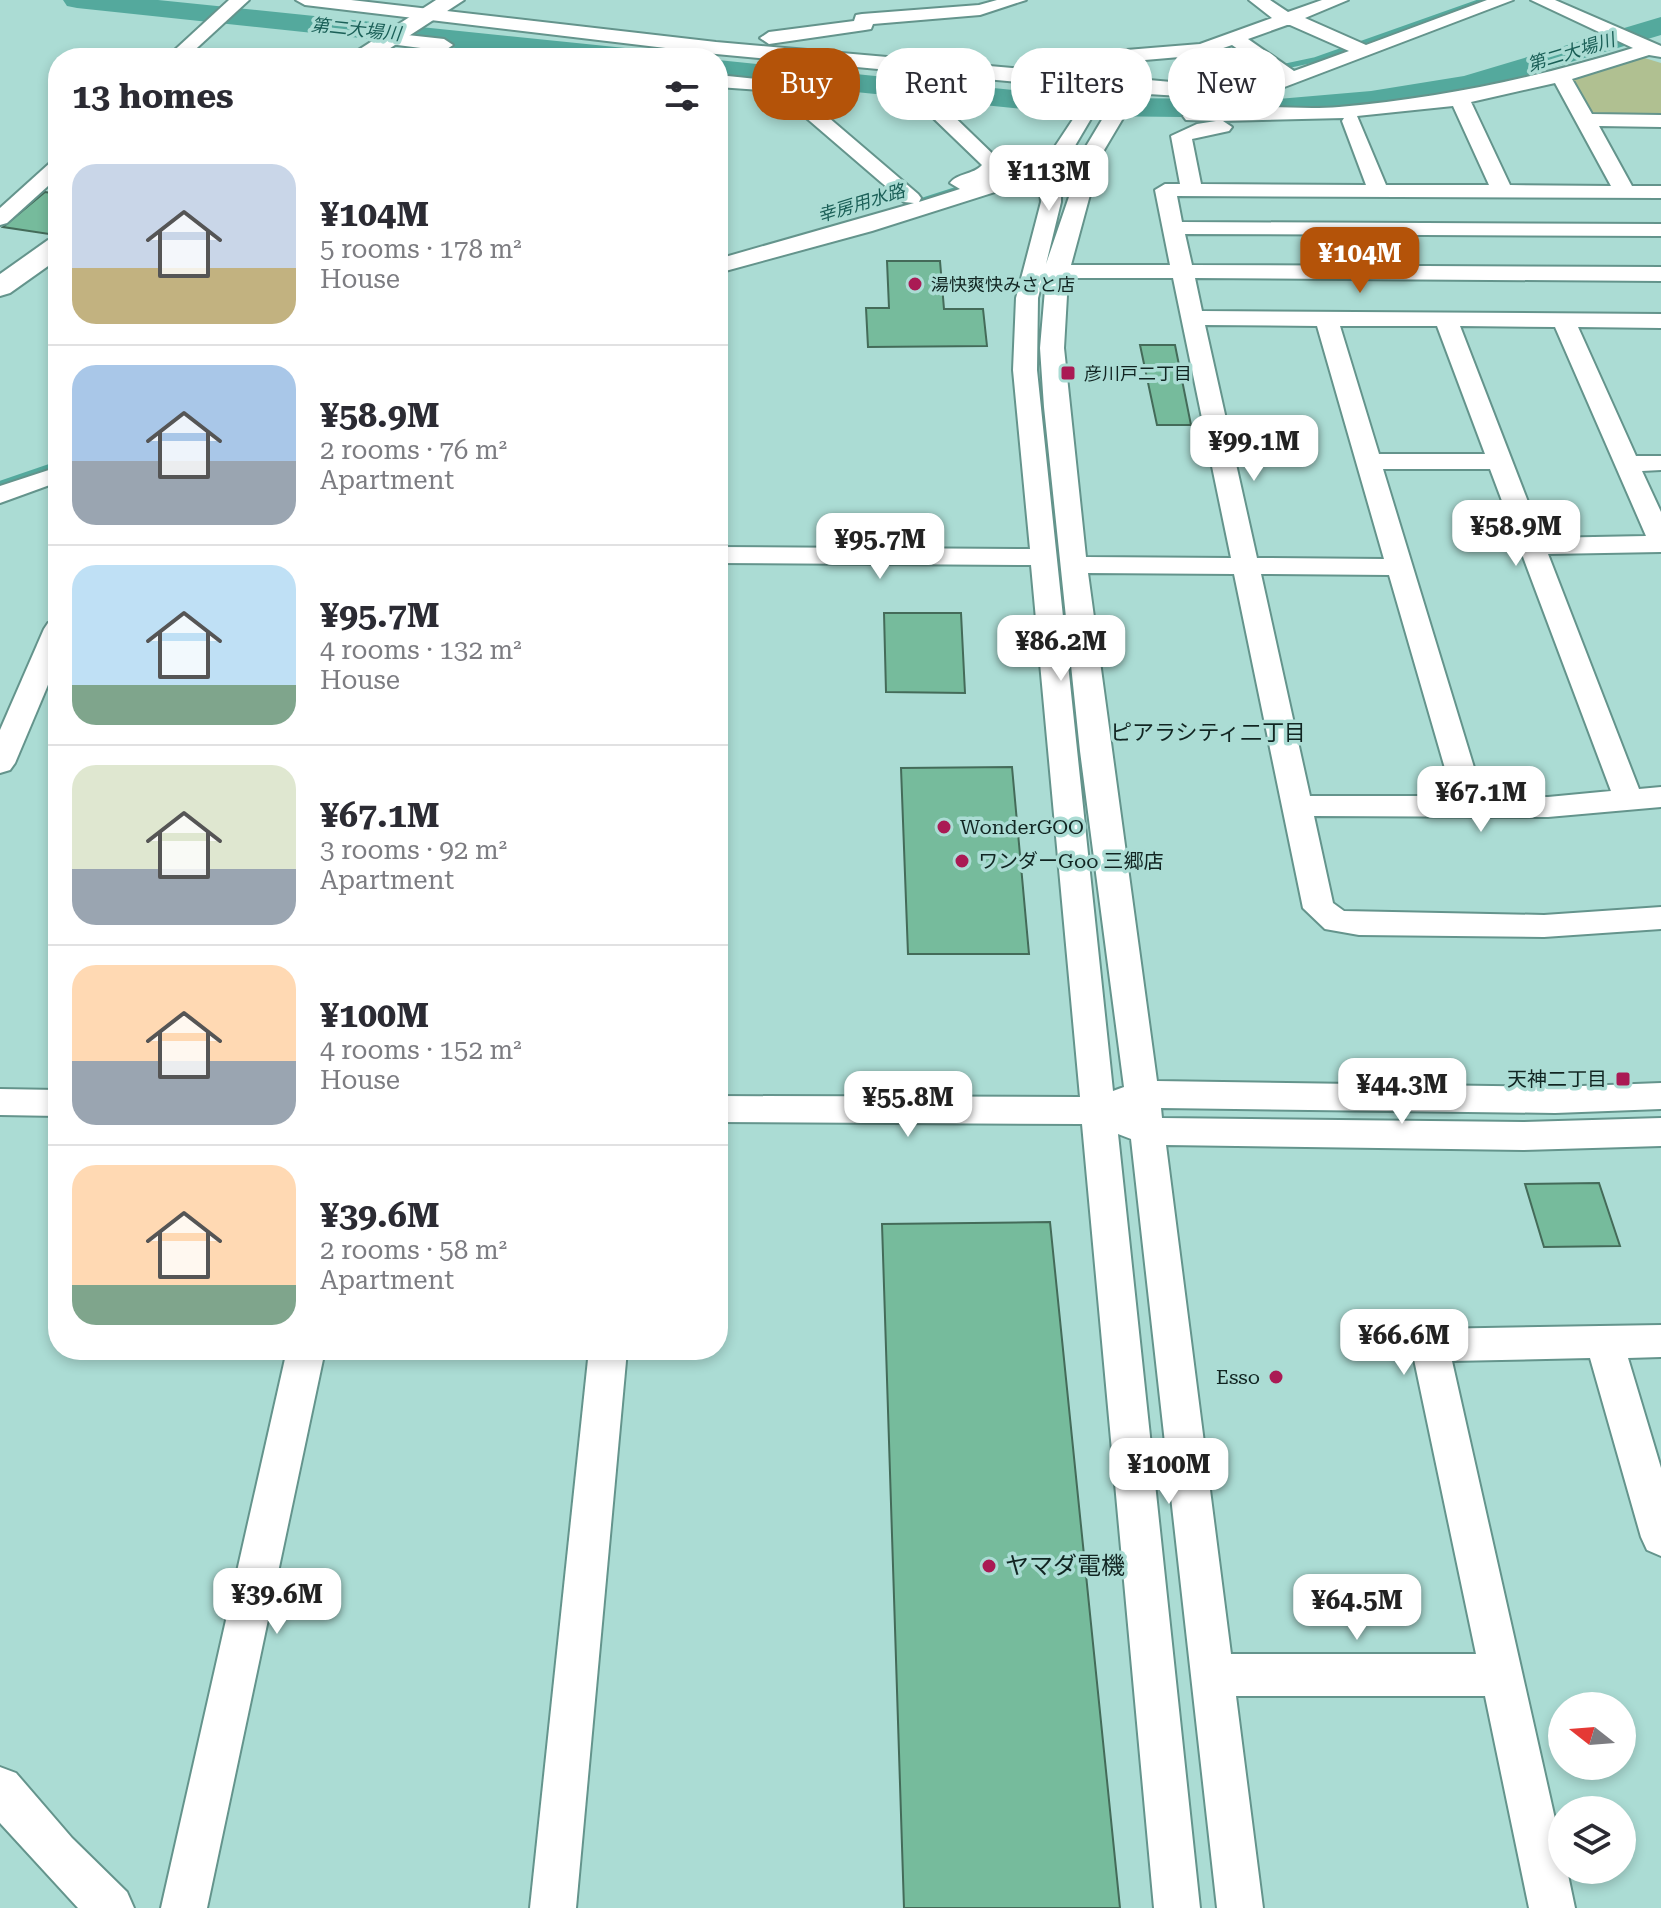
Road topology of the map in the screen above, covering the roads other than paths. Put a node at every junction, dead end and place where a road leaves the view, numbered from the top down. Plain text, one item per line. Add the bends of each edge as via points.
1 (305, 0) edge
2 (452, 0) edge
3 (850, 0) edge
4 (1017, 0) edge
5 (1258, 0) edge
6 (1339, 0) edge
7 (1504, 0) edge
8 (1540, 0) edge
9 (236, 3) edge
10 (422, 18) junction
11 (1289, 20) junction
12 (863, 22) junction
13 (464, 25) junction
14 (389, 39) junction
15 (1237, 40) junction
16 (186, 48) edge
17 (374, 48) edge
18 (423, 48) edge
19 (442, 48) edge
20 (661, 48) edge
21 (756, 48) edge
22 (878, 48) edge
23 (1248, 48) edge
24 (1357, 48) junction
25 (1647, 48) edge
26 (752, 49) edge
27 (728, 52) edge
28 (1152, 55) edge
29 (1285, 71) edge
30 (1561, 76) junction
31 (728, 82) edge
32 (1462, 103) junction
33 (1285, 114) edge
34 (946, 120) edge
35 (1080, 120) edge
36 (1112, 120) edge
37 (1586, 120) junction
38 (1352, 121) junction
39 (1661, 121) edge
40 (1052, 167) junction
41 (1084, 167) junction
42 (48, 177) edge
43 (1192, 190) junction
44 (1350, 190) junction
45 (1378, 190) junction
46 (1502, 191) junction
47 (1625, 192) junction
48 (1661, 192) edge
49 (911, 198) junction
50 (0, 219) edge
51 (1173, 228) junction
52 (1364, 229) junction
53 (1661, 230) edge
54 (48, 253) edge
55 (728, 253) edge
56 (728, 253) edge
57 (1045, 271) junction
58 (1183, 271) junction
59 (1379, 272) junction
60 (1485, 273) junction
61 (1661, 274) edge
62 (0, 287) edge
63 (1194, 318) junction
64 (1326, 318) junction
65 (1445, 318) junction
66 (1505, 319) junction
67 (1563, 320) junction
68 (1661, 321) edge
69 (1368, 461) junction
70 (1500, 462) junction
71 (1661, 463) edge
72 (1625, 464) junction
73 (48, 478) edge
74 (0, 495) edge
75 (1661, 542) edge
76 (1534, 546) junction
77 (728, 555) edge
78 (1042, 557) junction
79 (1074, 565) junction
80 (1246, 566) junction
81 (1400, 567) junction
82 (48, 652) edge
83 (0, 763) edge
84 (1661, 797) edge
85 (1629, 801) junction
86 (1297, 806) junction
87 (1471, 807) junction
88 (1661, 918) edge
89 (1661, 1096) edge
90 (0, 1102) edge
91 (48, 1103) edge
92 (728, 1109) edge
93 (1097, 1111) junction
94 (1144, 1112) junction
95 (1661, 1132) edge
96 (1661, 1341) edge
97 (1605, 1343) junction
98 (304, 1360) edge
99 (607, 1360) edge
100 (1658, 1519) edge
101 (1213, 1675) junction
102 (1501, 1675) junction
103 (0, 1789) edge
104 (111, 1908) edge
105 (184, 1908) edge
106 (553, 1908) edge
107 (1177, 1908) edge
108 (1240, 1908) edge
109 (1552, 1908) edge

1 - 10 street
2 - 10 main road
3 - 12 street
4 - 12 street via 980,10
5 - 11 street
6 - 11 street
7 - 24 street
8 - 25 street
9 - 16 street
10 - 13 street
10 - 14 main road
11 - 15 street
11 - 24 street
12 - 21 street via 762,39
12 - 22 street
13 - 19 street
13 - 20 street
14 - 17 main road
14 - 18 street
15 - 23 street
15 - 28 street via 1185,53
24 - 29 street
25 - 30 street
26 - 27 street
30 - 32 street
30 - 37 street
31 - 49 street via 780,86
32 - 33 street
32 - 38 street
32 - 46 street
34 - 49 street via 993,165 983,176
35 - 40 street
36 - 41 street
37 - 39 street
37 - 47 street
38 - 43 street via 1204,128 1181,136
38 - 45 street
40 - 41 street
40 - 56 street via 864,226
40 - 57 street
41 - 57 street via 1081,191
42 - 50 street
43 - 44 street
43 - 51 street via 1165,190
44 - 45 street
44 - 52 street
45 - 46 street
46 - 47 street
47 - 48 street
49 - 55 street
51 - 52 street
51 - 58 street
52 - 53 street
52 - 59 street
54 - 62 main road
57 - 58 street
57 - 78 street via 1024,331
57 - 79 street
58 - 59 street
58 - 63 street
59 - 60 street
60 - 61 street
60 - 66 street
63 - 64 street
63 - 80 street
64 - 65 street
64 - 69 street
65 - 66 street
65 - 70 street
66 - 67 street
67 - 68 street
67 - 72 street
69 - 70 street
69 - 81 street
70 - 76 street
71 - 72 street
72 - 75 street
73 - 74 street
75 - 76 street
76 - 85 street
77 - 78 street
78 - 93 street
79 - 80 street
79 - 94 street
80 - 81 street
80 - 86 street
81 - 87 street
82 - 83 street
84 - 85 street
85 - 87 street
86 - 87 street
86 - 88 street via 1319,908 1336,921 1544,926
89 - 94 street
90 - 91 street
92 - 93 street
93 - 94 street
93 - 107 street
94 - 95 street via 1508,1136
94 - 101 street
96 - 97 street
97 - 100 street
97 - 102 street via 1430,1345
98 - 105 street
99 - 106 street
101 - 102 street
101 - 108 street
102 - 109 street
103 - 104 street

